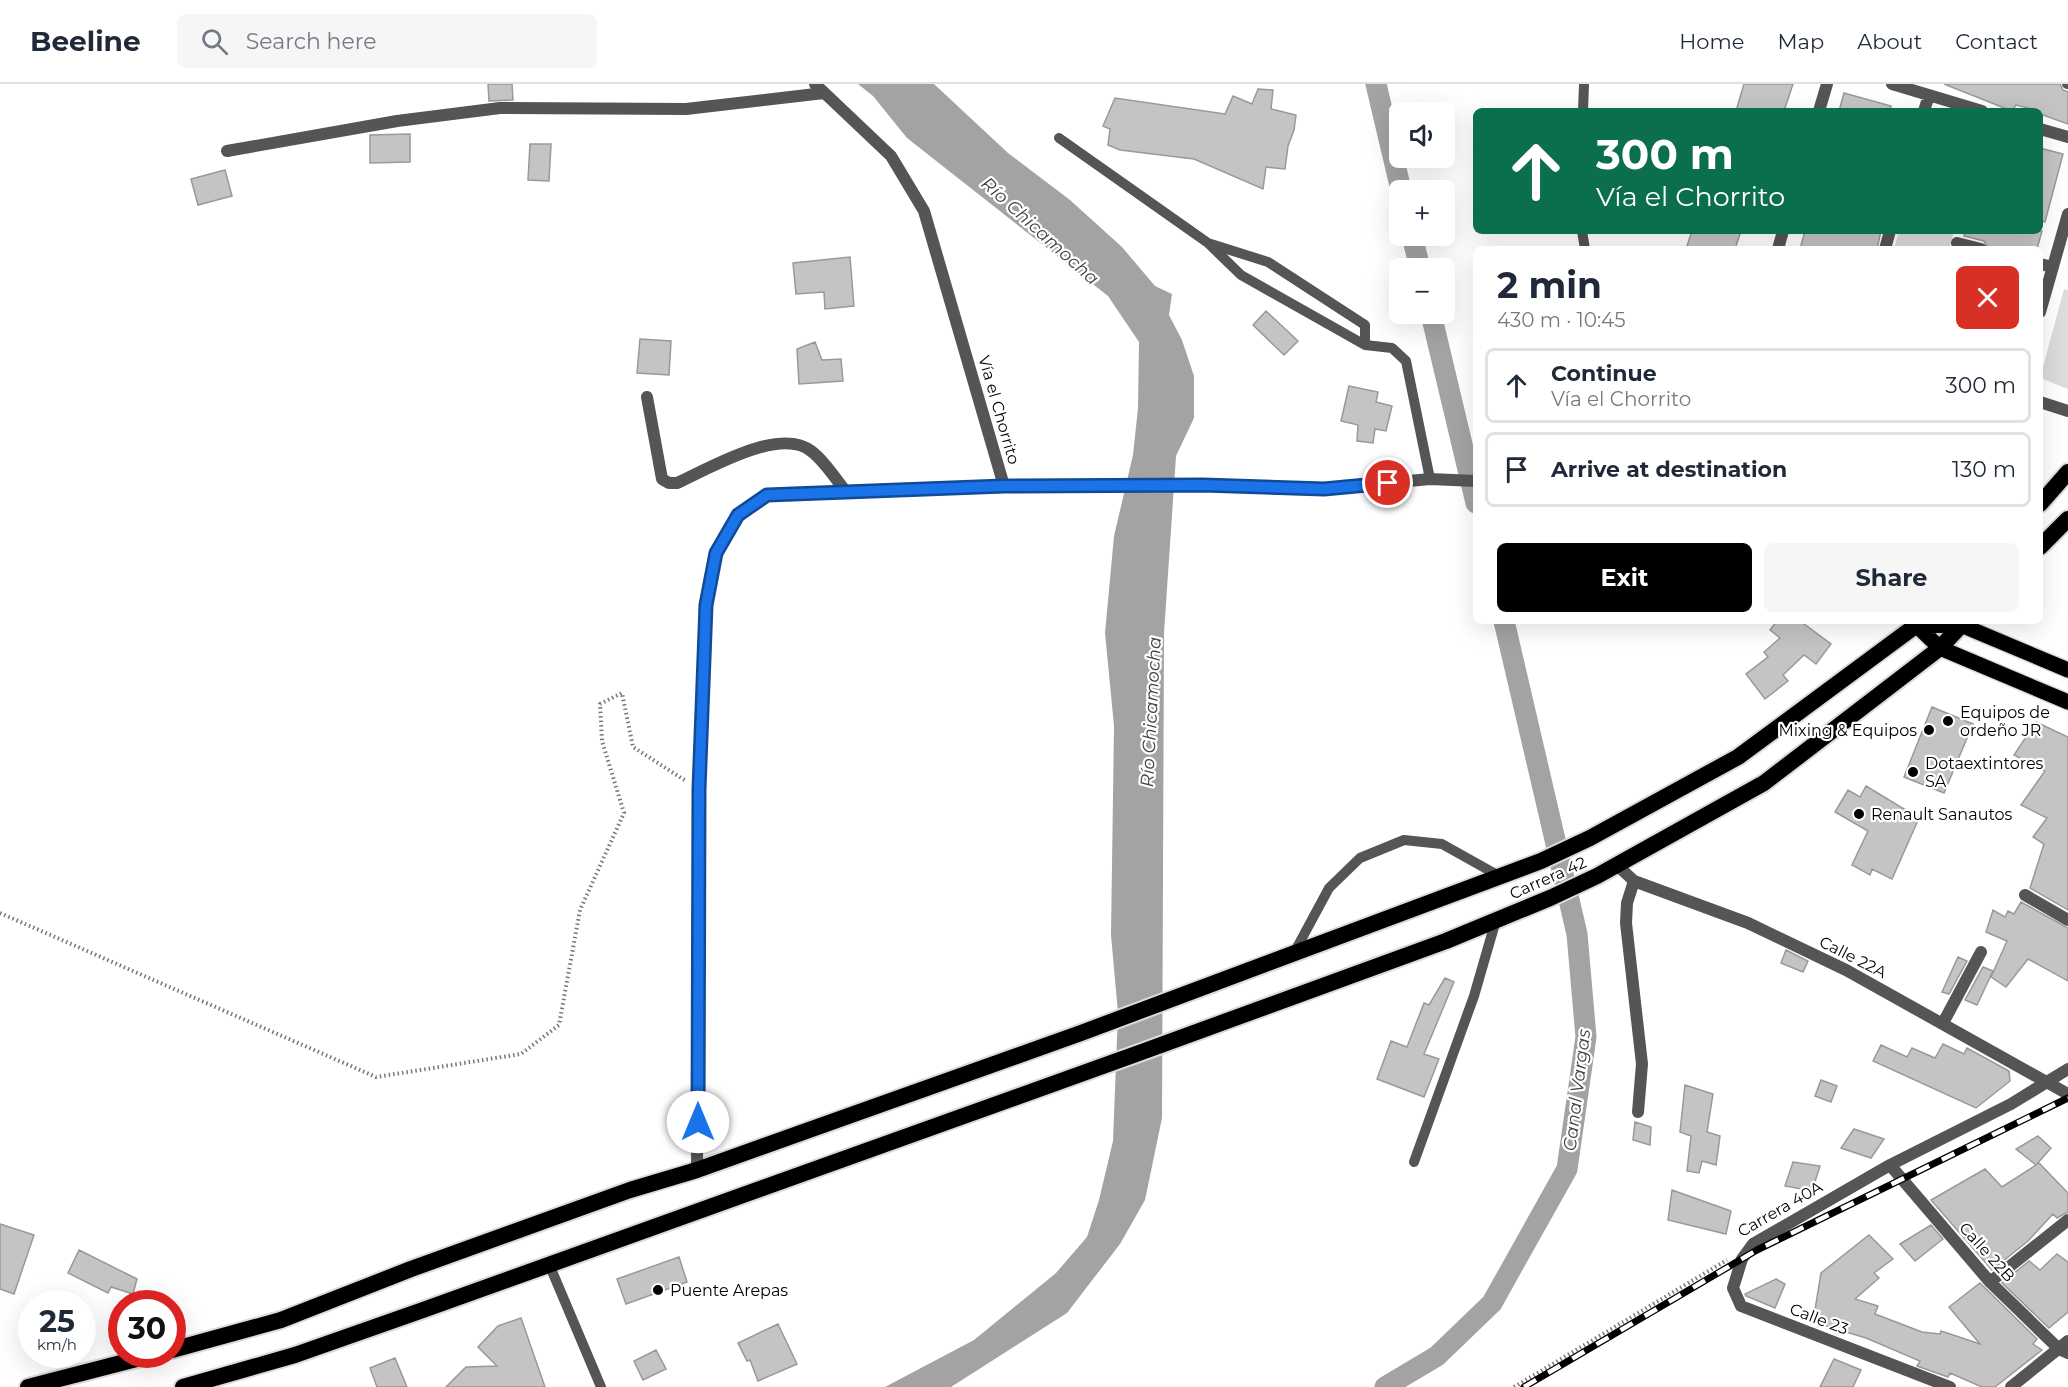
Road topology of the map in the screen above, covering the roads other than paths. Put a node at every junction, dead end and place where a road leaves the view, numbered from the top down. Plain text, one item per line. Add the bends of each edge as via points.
1 (815, 84) edge
2 (1584, 84) edge
3 (1827, 84) edge
4 (1892, 84) edge
5 (824, 93) junction
6 (1929, 95) junction
7 (1583, 108) edge
8 (1820, 108) edge
9 (1925, 108) edge
10 (1972, 108) edge
11 (2043, 130) edge
12 (2068, 137) edge
13 (1059, 138) dead end
14 (227, 151) dead end
15 (2068, 214) edge
16 (1958, 241) edge
17 (1208, 243) junction
18 (1972, 246) edge
19 (2043, 265) edge
20 (2053, 267) junction
21 (2043, 302) edge
22 (1365, 345) junction
23 (648, 397) dead end
24 (2043, 403) edge
25 (2068, 411) edge
26 (2068, 472) edge
27 (1430, 479) junction
28 (1473, 481) edge
29 (1004, 486) junction
30 (847, 493) junction
31 (2043, 501) edge
32 (2068, 519) edge
33 (2043, 544) edge
34 (1913, 624) edge
35 (1915, 624) edge
36 (1962, 624) edge
37 (1965, 624) edge
38 (1940, 648) junction
39 (2068, 670) edge
40 (2068, 702) edge
41 (1617, 866) junction
42 (1502, 877) junction
43 (1634, 881) junction
44 (2025, 895) dead end
45 (1496, 920) junction
46 (2068, 920) edge
47 (1981, 952) dead end
48 (1294, 953) junction
49 (1942, 1023) junction
50 (2068, 1069) edge
51 (2044, 1082) junction
52 (2068, 1094) edge
53 (1638, 1112) dead end
54 (1414, 1162) dead end
55 (1890, 1165) junction
56 (697, 1170) junction
57 (2068, 1220) edge
58 (1753, 1244) joint
59 (549, 1264) junction
60 (1990, 1282) junction
61 (186, 1346) edge
62 (2065, 1348) edge
63 (108, 1366) edge
64 (28, 1387) edge
65 (183, 1387) edge
66 (601, 1387) edge
67 (1950, 1387) edge
68 (2011, 1387) edge

1 - 5 street, Vía el Chorrito
2 - 7 lane
3 - 8 street
4 - 6 street
5 - 14 street via 686,109 500,108 397,121
5 - 29 street, Vía el Chorrito via 891,156 924,211
6 - 9 street
6 - 10 street
11 - 12 street
13 - 17 lane
15 - 20 street
16 - 18 street
17 - 22 lane via 1241,275
17 - 22 lane via 1268,262 1365,325
19 - 20 street
20 - 21 street
22 - 27 lane via 1392,348 1406,361
23 - 30 street via 662,479 669,483 677,483 753,449 789,441 810,450
24 - 25 street
26 - 31 highway
27 - 28 street, Vía el Chorrito
27 - 29 street, Vía el Chorrito via 1324,489
29 - 30 street
30 - 56 street via 767,495 738,515 716,553 706,605 699,789
32 - 33 highway
34 - 42 highway, Carrera 42 via 1738,757 1590,838
35 - 38 main road
36 - 38 highway, Carrera 42
37 - 39 main road
38 - 40 main road
38 - 41 highway, Carrera 42 via 1764,783
41 - 43 street, Calle 22A
41 - 45 highway, Carrera 42
42 - 48 highway, Carrera 42
42 - 48 lane via 1443,844 1404,840 1359,858 1329,888
43 - 49 street, Calle 22A via 1748,922
43 - 53 street via 1626,923 1642,1064
44 - 46 street
45 - 54 lane via 1474,996
45 - 59 highway, Carrera 42
47 - 49 street
48 - 56 highway, Carrera 42
49 - 51 street, Calle 22A
50 - 51 street, Carrera 40A
51 - 52 street, Calle 22A
51 - 55 street, Carrera 40A via 2011,1104
55 - 58 street, Carrera 40A
55 - 60 street, Calle 22B
56 - 61 highway, Carrera 42 via 477,1245 281,1320
57 - 60 street
58 - 67 street, Calle 23 via 1742,1259 1733,1288 1741,1306
59 - 65 highway, Carrera 42 via 295,1355
59 - 66 lane
60 - 62 street, Calle 22B
62 - 68 street
63 - 64 highway

